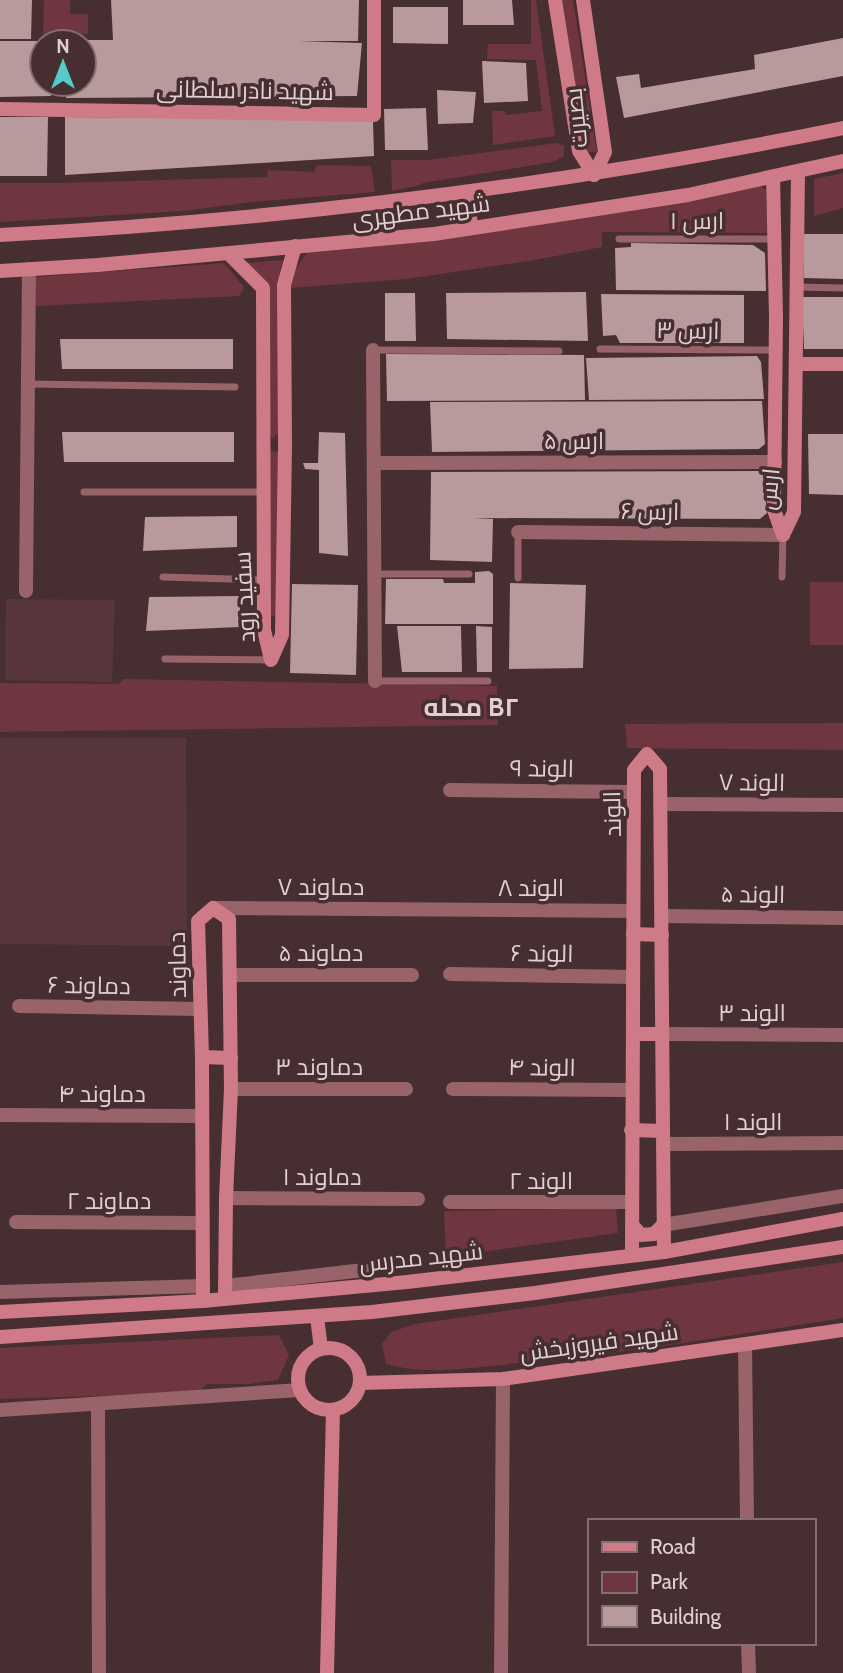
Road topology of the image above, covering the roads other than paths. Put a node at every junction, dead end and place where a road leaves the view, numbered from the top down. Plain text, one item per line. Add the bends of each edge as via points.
1 (374, 0) edge
2 (555, 0) edge
3 (583, 0) edge
4 (0, 109) edge
5 (843, 128) edge
6 (843, 161) edge
7 (798, 171) junction
8 (594, 175) junction
9 (773, 177) junction
10 (468, 192) junction
11 (798, 206) junction
12 (774, 209) junction
13 (471, 228) junction
14 (0, 235) edge
15 (619, 239) dead end
16 (774, 239) junction
17 (295, 246) junction
18 (229, 254) junction
19 (29, 269) junction
20 (0, 271) edge
21 (797, 287) junction
22 (843, 288) edge
23 (776, 317) junction
24 (797, 317) junction
25 (600, 349) dead end
26 (373, 350) joint
27 (776, 350) junction
28 (559, 351) dead end
29 (796, 364) junction
30 (843, 364) edge
31 (29, 384) junction
32 (235, 387) dead end
33 (775, 403) junction
34 (796, 404) junction
35 (265, 447) junction
36 (285, 447) junction
37 (775, 462) junction
38 (374, 463) junction
39 (83, 492) dead end
40 (264, 492) junction
41 (517, 532) joint
42 (783, 536) junction
43 (375, 573) junction
44 (469, 573) dead end
45 (782, 577) dead end
46 (163, 578) dead end
47 (517, 578) dead end
48 (264, 580) junction
49 (26, 591) dead end
50 (264, 624) junction
51 (282, 625) junction
52 (165, 659) dead end
53 (271, 660) junction
54 (375, 681) joint
55 (488, 681) dead end
56 (450, 790) dead end
57 (634, 792) junction
58 (661, 804) junction
59 (843, 805) edge
60 (635, 857) junction
61 (661, 858) junction
62 (213, 908) junction
63 (429, 909) joint
64 (633, 911) junction
65 (662, 916) junction
66 (843, 918) edge
67 (633, 934) junction
68 (662, 934) junction
69 (450, 974) dead end
70 (230, 975) junction
71 (412, 975) dead end
72 (633, 977) junction
73 (19, 1006) dead end
74 (200, 1009) junction
75 (633, 1034) junction
76 (661, 1034) junction
77 (843, 1035) edge
78 (202, 1057) junction
79 (231, 1058) junction
80 (406, 1088) dead end
81 (453, 1088) dead end
82 (232, 1089) junction
83 (632, 1090) junction
84 (2, 1115) edge
85 (201, 1116) junction
86 (631, 1130) junction
87 (663, 1137) junction
88 (843, 1143) edge
89 (201, 1164) junction
90 (228, 1166) junction
91 (843, 1196) edge
92 (226, 1198) junction
93 (418, 1199) dead end
94 (450, 1202) dead end
95 (631, 1202) junction
96 (843, 1219) edge
97 (16, 1222) dead end
98 (201, 1223) junction
99 (632, 1225) junction
100 (663, 1225) junction
101 (843, 1247) edge
102 (664, 1252) junction
103 (632, 1255) junction
104 (364, 1269) dead end
105 (0, 1292) edge
106 (225, 1292) junction
107 (202, 1293) junction
108 (0, 1311) edge
109 (317, 1317) junction
110 (843, 1330) edge
111 (0, 1337) edge
112 (745, 1344) junction
113 (321, 1349) junction
114 (503, 1379) junction
115 (360, 1383) junction
116 (300, 1390) junction
117 (98, 1404) junction
118 (0, 1410) edge
119 (333, 1410) junction
120 (747, 1519) edge
121 (748, 1645) edge
122 (99, 1673) edge
123 (327, 1673) edge
124 (501, 1673) edge
125 (749, 1673) edge

1 - 4 street, شهید نادر سلطانی via 374,115
2 - 8 street, بصیرت via 579,151
3 - 8 street, بصیرت via 606,152
5 - 8 street, شهید مطهری
6 - 7 street, شهید مطهری
7 - 9 street, شهید مطهری
7 - 11 street, ارس
8 - 10 street, شهید مطهری
9 - 12 street, ارس
9 - 13 street, شهید مطهری via 688,195
10 - 13 street
10 - 14 street, شهید مطهری via 203,222
11 - 12 street via 782,202
11 - 21 street, ارس
12 - 16 street, ارس
13 - 17 street, شهید مطهری
15 - 16 lane, ارس ۱
16 - 23 street, ارس
17 - 18 street, شهید مطهری
17 - 36 street, سفید رود via 284,285
18 - 19 street, شهید مطهری
18 - 35 street, سفید رود via 263,288
19 - 20 street, شهید مطهری
19 - 31 street
21 - 22 lane
21 - 24 street, ارس
23 - 24 street
23 - 27 street, ارس
24 - 29 street, ارس
25 - 27 lane, ارس ۳
26 - 28 lane
26 - 38 street
27 - 33 street, ارس
29 - 30 street
29 - 34 street, ارس
31 - 32 lane
31 - 49 street
33 - 34 street
33 - 37 street, ارس
34 - 42 street, ارس via 794,512
35 - 36 street
35 - 40 street, سفید رود
36 - 51 street, سفید رود
37 - 38 street, ارس ۵
37 - 42 street, ارس via 774,510
38 - 43 street
39 - 40 lane
40 - 48 street, سفید رود
41 - 42 street, ارس ۶
41 - 47 lane
42 - 45 lane
43 - 44 lane
43 - 54 street
46 - 48 lane
48 - 50 street, سفید رود
50 - 51 street
50 - 53 street, سفید رود
51 - 53 street, سفید رود
52 - 53 lane
54 - 55 lane
56 - 57 street, الوند ۹
57 - 58 street, الوند via 634,770 647,754 660,769
57 - 60 street, الوند
58 - 59 street, الوند ۷
58 - 61 street, الوند
60 - 61 street
60 - 64 street, الوند
61 - 65 street, الوند
62 - 63 street, دماوند ۷
62 - 70 street, دماوند via 229,919
62 - 74 street, دماوند via 198,921
63 - 64 street, الوند ۸
64 - 67 street, الوند
65 - 66 street, الوند ۵
65 - 68 street, الوند
67 - 68 street
67 - 72 street, الوند
68 - 76 street, الوند
69 - 72 street, الوند ۶
70 - 71 street, دماوند ۵
70 - 79 street, دماوند
72 - 75 street, الوند
73 - 74 street, دماوند ۶
74 - 78 street, دماوند
75 - 76 street
75 - 83 street, الوند
76 - 77 street, الوند ۳
76 - 87 street, الوند
78 - 79 street
78 - 85 street, دماوند
79 - 82 street, دماوند
80 - 82 street, دماوند ۳
81 - 83 street, الوند ۴
82 - 90 street, دماوند
83 - 86 street, الوند
84 - 85 street, دماوند ۴
85 - 89 street, دماوند
86 - 87 street
86 - 95 street, الوند
87 - 88 street, الوند ۱
87 - 100 street, الوند
89 - 90 street
89 - 98 street, دماوند
90 - 92 street, دماوند
91 - 100 street
92 - 93 street, دماوند ۱
92 - 106 street, دماوند
94 - 95 street, الوند ۲
95 - 99 street, الوند
96 - 102 street, شهید مدرس
97 - 98 street, دماوند ۲
98 - 107 street, دماوند
99 - 100 street via 641,1235 654,1234
99 - 103 street, الوند
100 - 102 street, الوند
101 - 109 street, شهید مدرس via 535,1293
102 - 103 street, شهید مدرس
103 - 106 street, شهید مدرس via 407,1282
104 - 106 street
105 - 107 street
106 - 107 street, شهید مدرس
107 - 108 street, شهید مدرس
109 - 111 street, شهید مدرس
109 - 113 street
110 - 112 street, شهید فیروزبخش
112 - 114 street, شهید فیروزبخش
112 - 120 street
113 - 115 street via 349,1355 360,1373
113 - 116 street via 304,1360
114 - 115 street, شهید فیروزبخش
114 - 124 street
115 - 119 street via 351,1401
116 - 117 street
116 - 119 street via 313,1405
117 - 118 street
117 - 122 street
119 - 123 street
121 - 125 street

